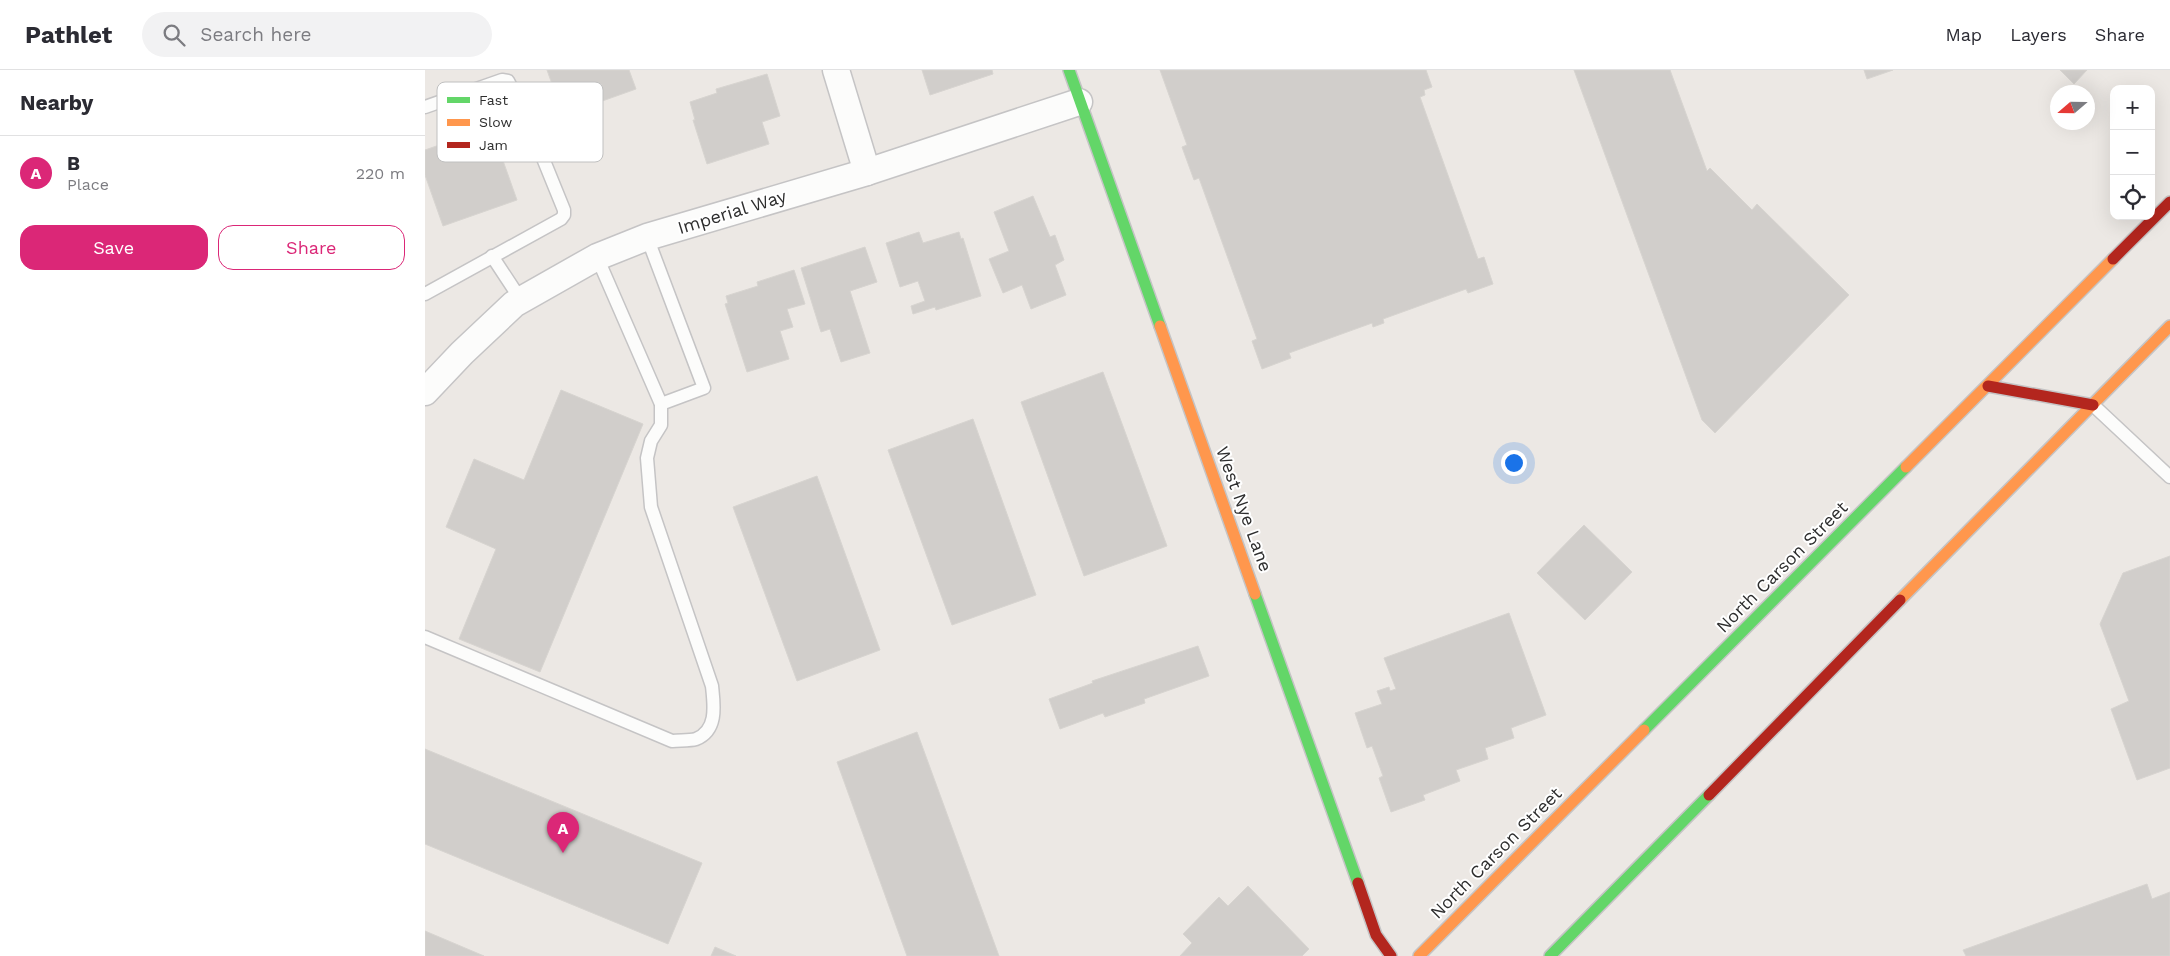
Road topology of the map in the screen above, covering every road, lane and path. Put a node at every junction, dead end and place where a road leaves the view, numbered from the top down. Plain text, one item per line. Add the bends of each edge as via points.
1 (836, 70) edge
2 (1069, 70) edge
3 (1079, 102) junction
4 (437, 103) edge
5 (425, 107) edge
6 (544, 162) edge
7 (867, 172) junction
8 (2170, 202) edge
9 (647, 237) junction
10 (493, 256) junction
11 (597, 257) junction
12 (425, 294) edge
13 (521, 300) junction
14 (2170, 326) edge
15 (1988, 386) junction
16 (425, 392) edge
17 (661, 404) junction
18 (2093, 405) junction
19 (2170, 477) edge
20 (425, 637) edge
21 (1391, 956) edge
22 (1419, 956) edge
23 (1550, 956) edge

1 - 7 street
2 - 3 main road, West Nye Lane
3 - 7 street, Imperial Way
3 - 21 main road, West Nye Lane via 1376,935
4 - 5 lane
6 - 10 lane via 564,215
7 - 9 street, Imperial Way
8 - 15 main road, North Carson Street
9 - 11 street, Imperial Way
9 - 17 lane via 705,388
10 - 12 lane
10 - 13 lane
11 - 13 street, Imperial Way
11 - 17 lane
13 - 16 street, Imperial Way via 461,352
14 - 18 main road
15 - 18 main road
15 - 22 main road, North Carson Street
17 - 20 lane via 661,425 651,441 647,458 651,506 712,686 715,714 708,729 696,739 672,741
18 - 19 lane
18 - 23 main road

